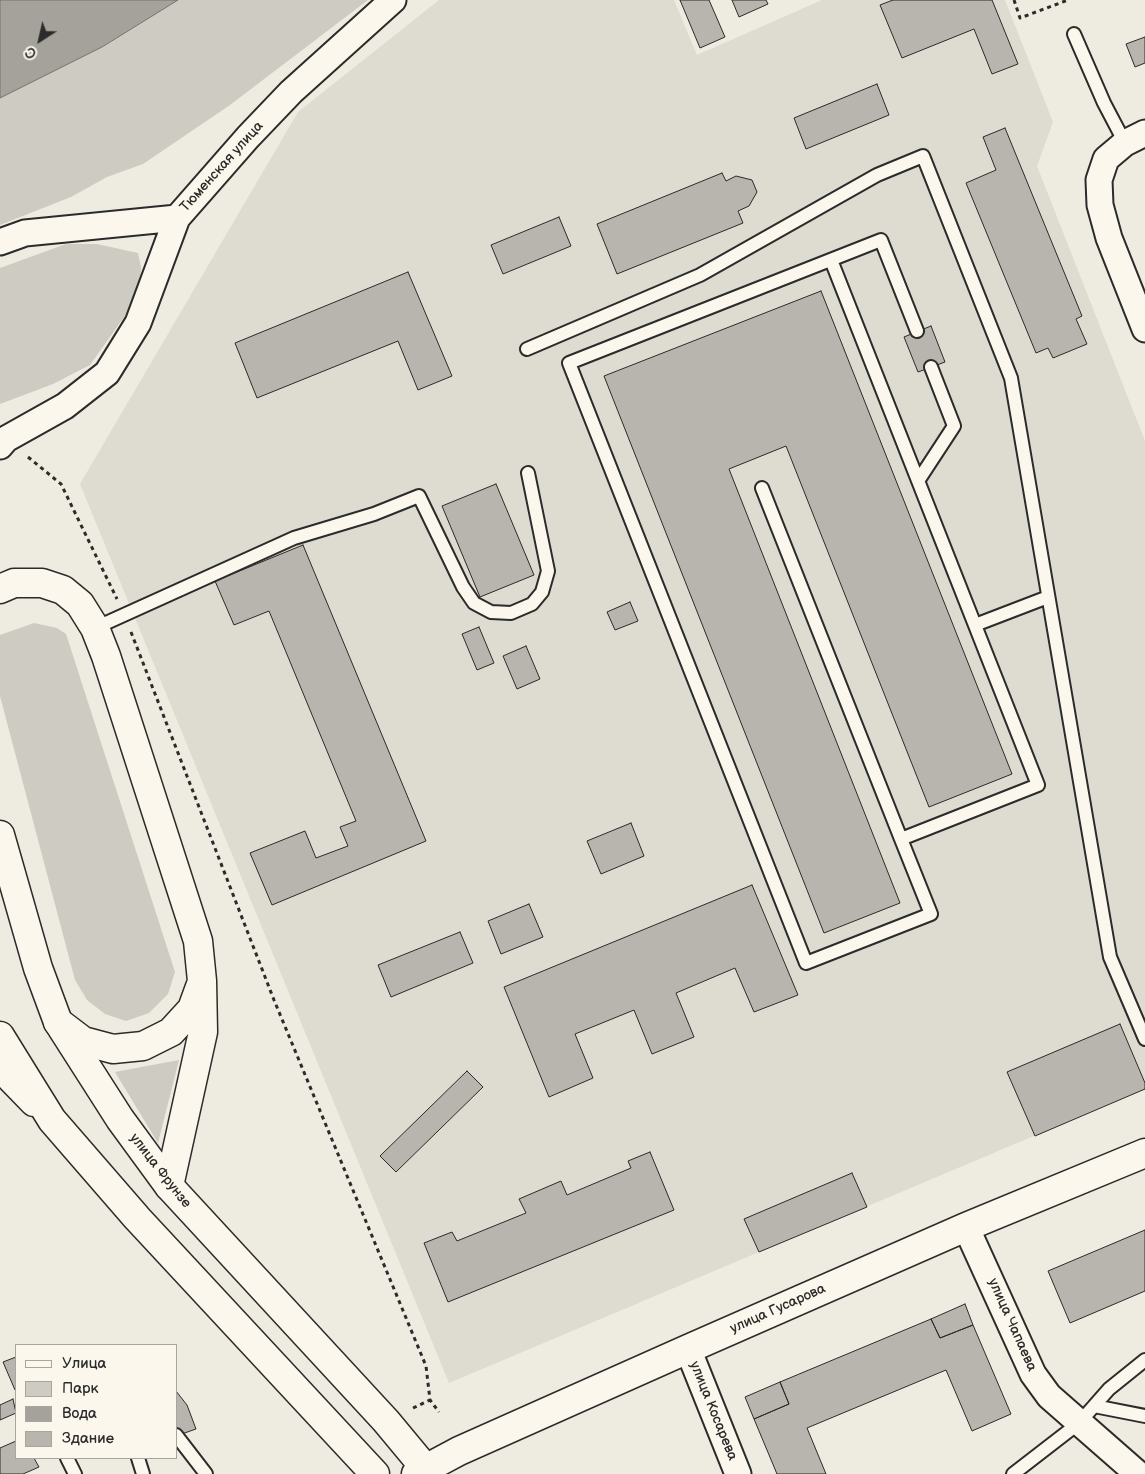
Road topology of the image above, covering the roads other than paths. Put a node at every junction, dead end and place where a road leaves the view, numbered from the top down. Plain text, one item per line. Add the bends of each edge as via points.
1 (392, 0) edge
2 (1074, 34) dead end
3 (1135, 138) edge
4 (177, 218) junction
5 (0, 242) edge
6 (830, 260) junction
7 (1145, 329) edge
8 (917, 331) dead end
9 (527, 349) dead end
10 (931, 367) dead end
11 (2, 441) edge
12 (528, 473) dead end
13 (918, 481) junction
14 (762, 488) dead end
15 (7, 586) edge
16 (1048, 597) junction
17 (975, 626) junction
18 (95, 628) junction
19 (0, 835) edge
20 (901, 839) junction
21 (202, 981) junction
22 (58, 1022) junction
23 (0, 1036) edge
24 (1145, 1039) edge
25 (0, 1067) edge
26 (52, 1120) junction
27 (1145, 1152) edge
28 (169, 1186) junction
29 (966, 1227) junction
30 (688, 1349) junction
31 (1145, 1360) edge
32 (1086, 1415) junction
33 (1145, 1416) edge
34 (178, 1439) edge
35 (68, 1459) edge
36 (138, 1459) edge
37 (424, 1472) edge
38 (75, 1474) edge
39 (143, 1474) edge
40 (206, 1474) edge
41 (374, 1474) edge
42 (738, 1474) edge
43 (1013, 1474) edge
44 (1138, 1474) edge

1 - 4 street, Тюменская улица via 291,92
2 - 3 lane via 1104,103
3 - 7 street via 1106,159 1099,180 1100,204 1109,238
4 - 5 street via 25,233
4 - 11 street, Тюменская улица via 138,323 107,373 65,406
6 - 8 lane via 881,240
6 - 13 lane
6 - 20 lane via 569,363 806,963 931,914
9 - 16 lane via 700,276 877,175 923,156 1011,378
10 - 13 lane via 954,426
12 - 18 lane via 548,571 542,592 532,604 511,613 491,612 474,603 419,496 374,514 294,538
13 - 17 lane
14 - 20 lane
15 - 18 main road via 42,583 63,590 80,604
16 - 17 lane
16 - 24 lane via 1110,957
17 - 20 lane via 1038,785
18 - 21 main road via 198,941
19 - 22 main road, улица Фрунзе via 38,968
21 - 22 main road via 192,1010 171,1032 143,1046 112,1049 83,1040
21 - 28 main road via 203,1032
22 - 28 main road, улица Фрунзе via 120,1119
23 - 26 main road
25 - 26 main road
26 - 41 main road via 137,1218
27 - 29 main road, улица Гусарова
28 - 37 main road, улица Фрунзе via 386,1421
29 - 30 main road, улица Гусарова
29 - 32 street, улица Чапаева via 1032,1374 1049,1396
30 - 37 main road, улица Гусарова via 459,1451
30 - 42 street, улица Косарева
31 - 32 lane via 1109,1389
32 - 33 lane
32 - 43 lane
32 - 44 street, улица Чапаева
34 - 40 lane
35 - 38 lane
36 - 39 lane

